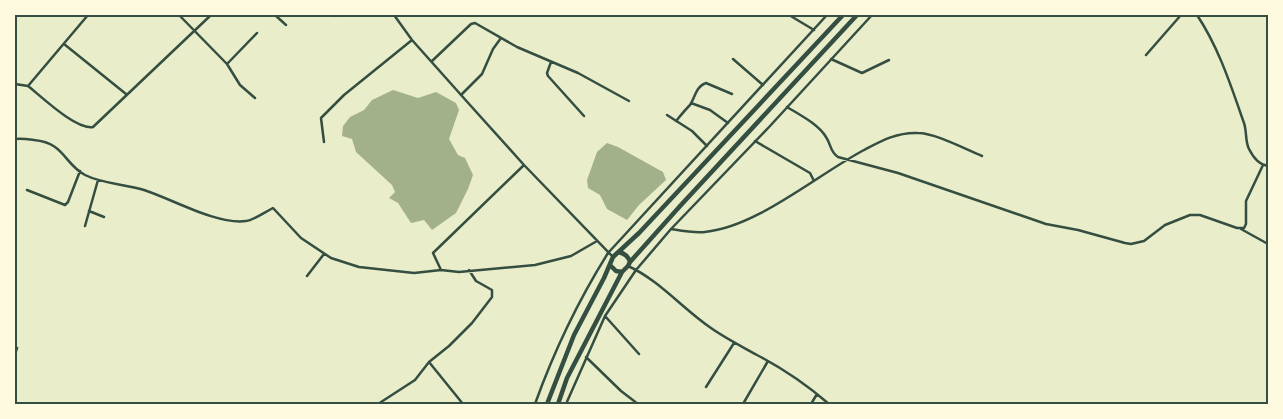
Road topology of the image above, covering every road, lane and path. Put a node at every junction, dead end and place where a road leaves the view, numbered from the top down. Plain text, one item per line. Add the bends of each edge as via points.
1 (88, 15) edge
2 (179, 15) edge
3 (211, 15) edge
4 (275, 15) edge
5 (394, 15) edge
6 (790, 15) edge
7 (827, 15) edge
8 (843, 15) edge
9 (857, 15) edge
10 (872, 15) edge
11 (1181, 15) edge
12 (1197, 15) edge
13 (286, 25) dead end
14 (814, 30) junction
15 (195, 31) junction
16 (256, 33) dead end
17 (501, 38) junction
18 (412, 40) junction
19 (64, 44) junction
20 (1146, 55) dead end
21 (733, 59) dead end
22 (831, 59) junction
23 (889, 60) dead end
24 (432, 61) junction
25 (551, 62) junction
26 (227, 64) junction
27 (15, 84) edge
28 (763, 85) junction
29 (28, 86) junction
30 (126, 94) junction
31 (732, 94) dead end
32 (462, 95) junction
33 (255, 98) dead end
34 (629, 101) dead end
35 (691, 103) junction
36 (787, 107) junction
37 (668, 115) dead end
38 (584, 116) dead end
39 (676, 121) junction
40 (728, 123) junction
41 (15, 139) edge
42 (324, 142) dead end
43 (755, 142) junction
44 (707, 146) junction
45 (982, 156) dead end
46 (846, 160) junction
47 (524, 165) junction
48 (1263, 166) junction
49 (1268, 166) edge
50 (80, 172) junction
51 (98, 180) junction
52 (814, 181) junction
53 (27, 190) dead end
54 (89, 211) junction
55 (104, 217) dead end
56 (84, 226) dead end
57 (1241, 228) junction
58 (671, 229) junction
59 (597, 241) junction
60 (1268, 244) edge
61 (619, 252) junction
62 (608, 253) junction
63 (324, 254) junction
64 (613, 257) junction
65 (629, 264) junction
66 (610, 265) junction
67 (441, 270) junction
68 (469, 270) junction
69 (636, 270) junction
70 (622, 272) junction
71 (307, 276) dead end
72 (606, 316) junction
73 (734, 343) junction
74 (17, 348) dead end
75 (15, 354) edge
76 (639, 354) dead end
77 (586, 357) junction
78 (768, 361) junction
79 (429, 362) junction
80 (706, 387) dead end
81 (817, 394) junction
82 (378, 404) edge
83 (463, 404) edge
84 (535, 404) edge
85 (548, 404) edge
86 (558, 404) edge
87 (566, 404) edge
88 (638, 404) edge
89 (743, 404) edge
90 (811, 404) edge
91 (829, 404) edge

1 - 19 street
2 - 15 street
3 - 15 street
4 - 13 street
5 - 18 street
6 - 14 street
7 - 14 street
8 - 61 highway
9 - 65 highway
10 - 22 street
11 - 20 street
12 - 48 street via 1222,60 1246,128 1248,148
14 - 28 street
15 - 26 street
15 - 30 street
16 - 26 street
17 - 24 street via 475,22
17 - 25 street
17 - 32 street via 482,74
18 - 24 street
18 - 42 street via 321,118
19 - 29 street
19 - 30 street
21 - 28 street
22 - 23 street via 862,73
22 - 36 street
24 - 32 street
25 - 34 street
25 - 38 street via 548,76
26 - 33 street via 240,84
27 - 29 street
28 - 40 street
29 - 30 street via 78,125 89,128
31 - 35 street via 706,83 700,86
32 - 47 street
35 - 39 street
35 - 40 street via 710,110
36 - 43 street
36 - 46 street via 805,118 825,136 835,155
37 - 39 street
39 - 44 street
40 - 44 street
41 - 50 street via 46,141 58,148
43 - 52 street via 810,173
43 - 58 street
44 - 62 street
45 - 46 street via 918,132 891,136
46 - 52 street
46 - 57 street via 898,173 1046,224 1125,243 1144,241 1165,225 1190,215
47 - 59 street
47 - 67 street via 433,253
48 - 49 street
48 - 57 street via 1246,201 1246,224
50 - 51 street
50 - 53 street via 65,205
51 - 54 street
51 - 63 street via 144,189 216,218 246,221 273,208 301,238
52 - 58 street via 770,208 723,229 706,232
54 - 55 street
54 - 56 street
57 - 60 street
58 - 69 street
59 - 62 street
59 - 68 street via 571,256 535,265
61 - 64 highway
61 - 65 highway via 626,256
62 - 64 street
62 - 84 street via 585,290 553,356
63 - 67 street via 359,267 414,273
63 - 71 street
64 - 66 highway
65 - 69 street
65 - 70 highway
66 - 70 highway
66 - 85 highway via 574,335
67 - 68 street
68 - 79 street via 476,281 492,290 492,297 472,323
69 - 72 street
69 - 73 street
70 - 86 highway via 567,378
72 - 76 street
72 - 77 street
73 - 78 street
73 - 80 street
74 - 75 street
77 - 87 street
77 - 88 street
78 - 81 street
78 - 89 street
79 - 82 street via 415,380
79 - 83 street
81 - 90 street
81 - 91 street

